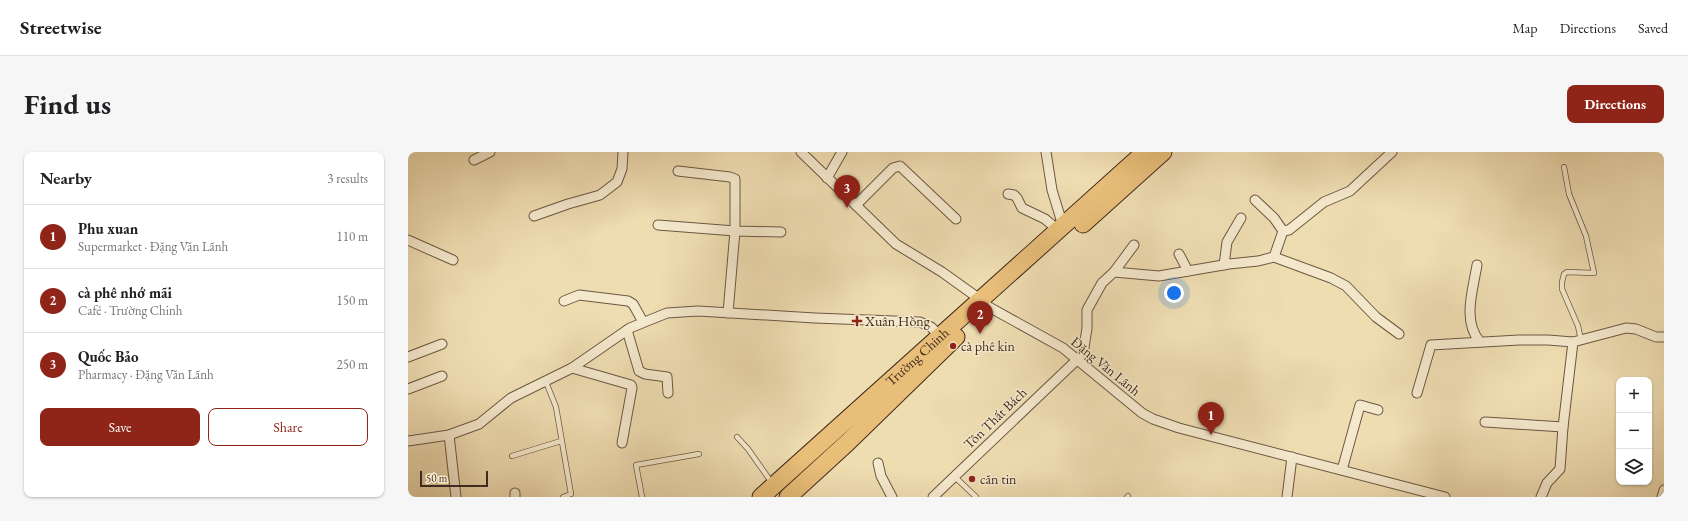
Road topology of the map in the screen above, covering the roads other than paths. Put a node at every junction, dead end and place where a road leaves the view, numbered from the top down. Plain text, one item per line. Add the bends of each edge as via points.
1 (490, 152) edge
2 (623, 152) edge
3 (801, 152) edge
4 (842, 152) edge
5 (1046, 152) edge
6 (1145, 152) edge
7 (1163, 152) edge
8 (1392, 152) edge
9 (474, 160) dead end
10 (1564, 167) dead end
11 (678, 171) dead end
12 (827, 178) junction
13 (1008, 194) dead end
14 (1255, 200) dead end
15 (856, 205) junction
16 (534, 216) dead end
17 (1241, 218) dead end
18 (956, 219) dead end
19 (658, 225) dead end
20 (1061, 228) junction
21 (735, 231) junction
22 (1283, 231) junction
23 (781, 232) dead end
24 (408, 240) edge
25 (1134, 245) dead end
26 (1179, 254) dead end
27 (1274, 257) junction
28 (453, 260) dead end
29 (1224, 264) junction
30 (1477, 265) dead end
31 (1114, 272) junction
32 (1188, 272) junction
33 (564, 301) dead end
34 (985, 304) junction
35 (728, 313) junction
36 (644, 322) junction
37 (627, 330) junction
38 (1399, 334) dead end
39 (1664, 336) edge
40 (944, 341) junction
41 (1577, 341) junction
42 (1480, 342) junction
43 (442, 344) dead end
44 (408, 357) edge
45 (1077, 360) junction
46 (572, 368) junction
47 (639, 371) junction
48 (442, 376) dead end
49 (546, 382) junction
50 (630, 385) junction
51 (408, 389) edge
52 (668, 393) dead end
53 (1418, 393) dead end
54 (1378, 410) dead end
55 (1485, 422) dead end
56 (1563, 427) junction
57 (449, 435) junction
58 (737, 437) dead end
59 (408, 441) edge
60 (561, 441) junction
61 (622, 443) dead end
62 (699, 454) dead end
63 (512, 456) dead end
64 (1292, 457) junction
65 (878, 463) dead end
66 (1342, 470) junction
67 (954, 477) junction
68 (1664, 490) edge
69 (767, 491) edge
70 (456, 497) edge
71 (563, 497) edge
72 (642, 497) edge
73 (788, 497) edge
74 (892, 497) edge
75 (933, 497) edge
76 (976, 497) edge
77 (1287, 497) edge
78 (1445, 497) edge
79 (1541, 497) edge
80 (1662, 497) edge

1 - 9 street
2 - 16 street via 622,169 617,182 600,195
3 - 12 street, Đặng Văn Lãnh
4 - 12 street
5 - 20 street
6 - 20 highway, Trường Chinh
7 - 34 highway, Trường Chinh
8 - 22 street via 1350,191 1324,202 1289,230
10 - 41 lane via 1569,194 1586,236 1594,273 1568,272 1564,274 1562,282 1562,289 1578,326
11 - 21 street via 735,179
12 - 15 street, Đặng Văn Lãnh
13 - 20 street via 1017,198 1022,208
14 - 22 street via 1274,218
15 - 18 street via 893,168 900,166
15 - 34 street, Đặng Văn Lãnh via 896,244 942,272
17 - 29 street via 1227,242
19 - 21 street
20 - 34 highway, Trường Chinh
21 - 23 street
21 - 35 street
22 - 27 street
24 - 28 street
25 - 31 street
26 - 32 street
27 - 29 street
27 - 38 street via 1346,286 1376,317
29 - 32 street
30 - 42 street via 1470,314 1472,331
31 - 32 street via 1159,276
31 - 45 street via 1102,283 1087,310 1083,354
33 - 36 street via 579,295 628,301 633,304
34 - 40 highway, Trường Chinh
34 - 45 street, Đặng Văn Lãnh via 1063,348
35 - 36 street via 675,312
35 - 40 street via 920,322 931,327
36 - 37 street
37 - 46 street
37 - 47 street
39 - 41 street via 1656,337 1626,328
40 - 69 highway, Trường Chinh
40 - 73 highway, Trường Chinh via 847,443
41 - 42 street
41 - 56 street
42 - 53 street via 1431,345
43 - 44 street
45 - 64 street, Đặng Văn Lãnh via 1153,419
45 - 67 street, Tôn Thất Bách
46 - 49 street
46 - 50 street
47 - 50 street
47 - 52 street via 666,376
48 - 51 street
49 - 57 street via 511,398 480,424
49 - 60 lane via 556,407
50 - 61 street via 632,388
54 - 66 street via 1360,405
55 - 56 street
56 - 79 street via 1560,469 1547,483
57 - 59 street
57 - 70 street
58 - 69 lane via 748,449
60 - 63 lane
60 - 71 lane via 571,494
62 - 72 lane via 636,465
64 - 66 street, Đặng Văn Lãnh
64 - 77 street
65 - 74 street via 881,476
66 - 78 street, Đặng Văn Lãnh
67 - 75 street, Tôn Thất Bách
67 - 76 lane
68 - 80 street

